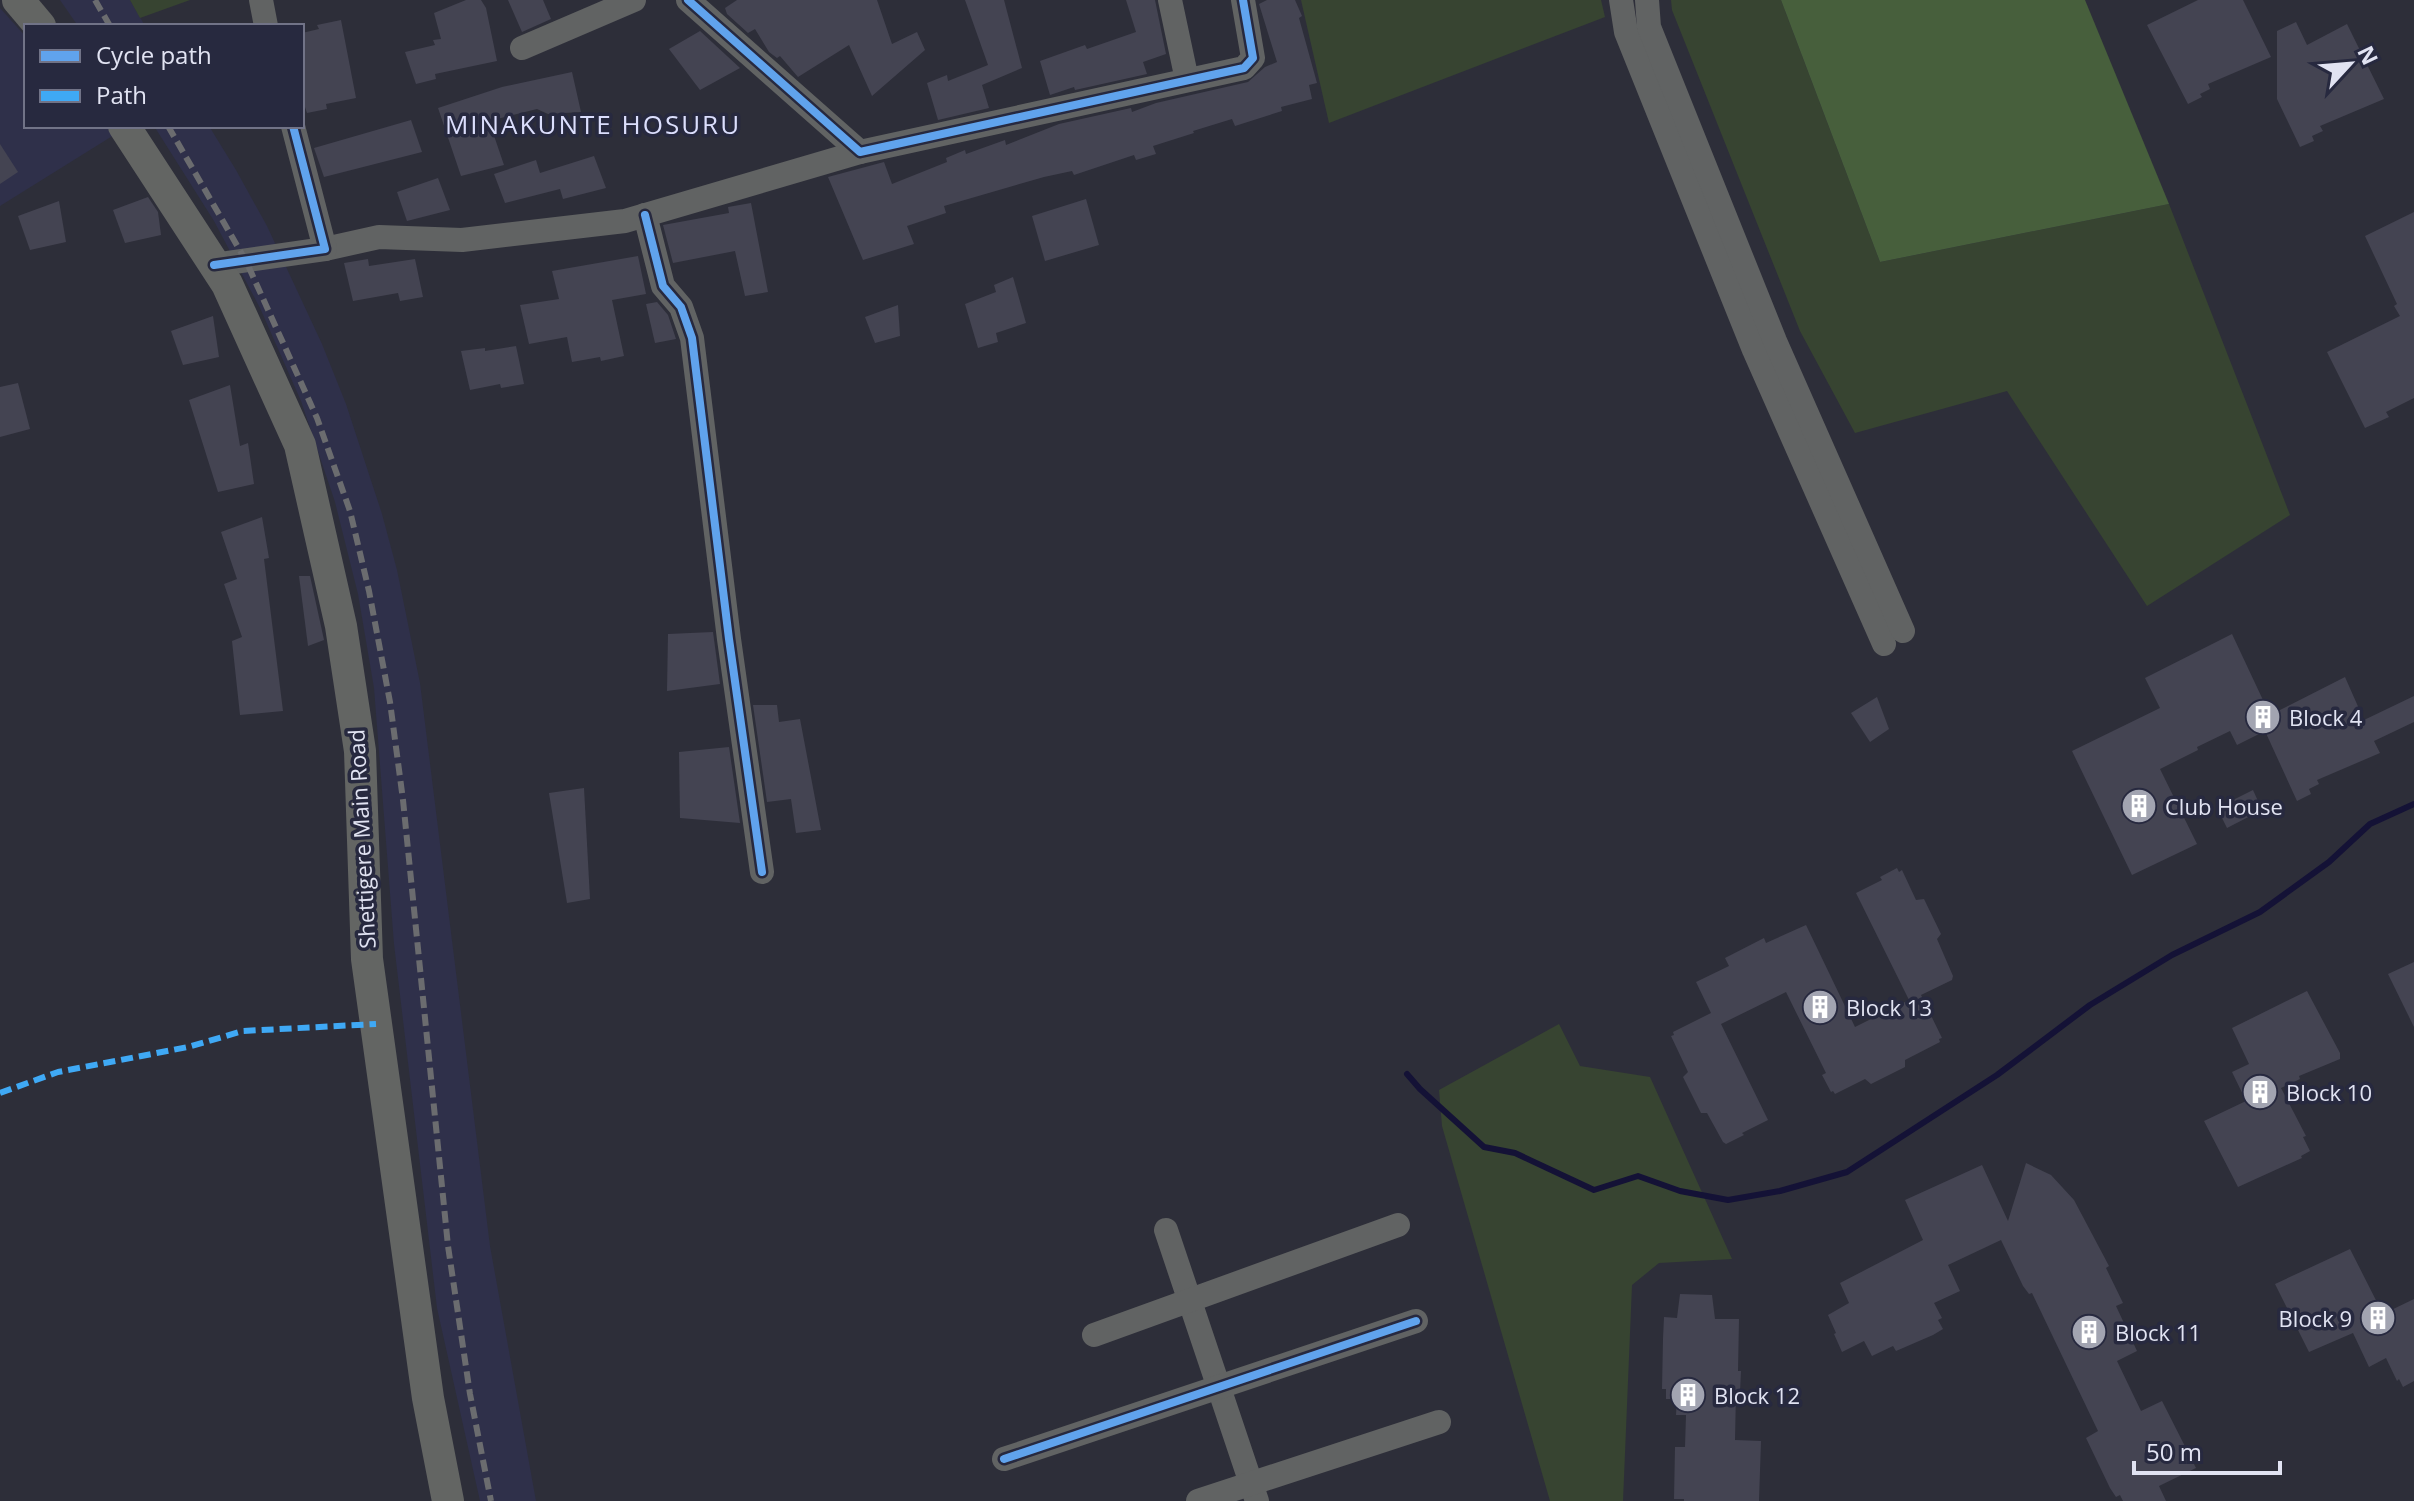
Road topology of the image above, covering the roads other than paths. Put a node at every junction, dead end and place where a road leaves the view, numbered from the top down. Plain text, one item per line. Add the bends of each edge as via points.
1 (18, 0) edge
2 (261, 0) edge
3 (634, 0) edge
4 (688, 0) edge
5 (1170, 0) edge
6 (1243, 0) edge
7 (1621, 0) edge
8 (1640, 16) edge
9 (38, 24) edge
10 (266, 24) edge
11 (522, 48) dead end
12 (1187, 80) junction
13 (125, 128) edge
14 (294, 128) edge
15 (860, 152) junction
16 (645, 215) junction
17 (325, 249) junction
18 (214, 265) junction
19 (1894, 638) dead end
20 (762, 872) dead end
21 (1398, 1225) dead end
22 (1166, 1230) dead end
23 (1189, 1299) junction
24 (1416, 1321) dead end
25 (1094, 1335) dead end
26 (1219, 1388) junction
27 (1439, 1422) dead end
28 (1004, 1459) dead end
29 (1254, 1492) edge
30 (448, 1501) edge
31 (1198, 1501) edge

1 - 9 main road
2 - 10 street
3 - 11 street
4 - 15 street
5 - 12 street
6 - 12 street via 1253,58 1244,68
7 - 8 street
8 - 19 street
12 - 15 street
13 - 18 main road, Shettigere Main Road
14 - 17 street
15 - 16 street
16 - 17 street via 462,240 379,237
16 - 20 street via 663,286 681,307 692,338
17 - 18 street
18 - 30 main road, Shettigere Main Road via 300,445 341,626 360,751 367,959 428,1398
21 - 23 street
22 - 23 street
23 - 25 street
23 - 26 street
24 - 26 street
26 - 28 street
26 - 29 street
27 - 29 street
29 - 31 street

